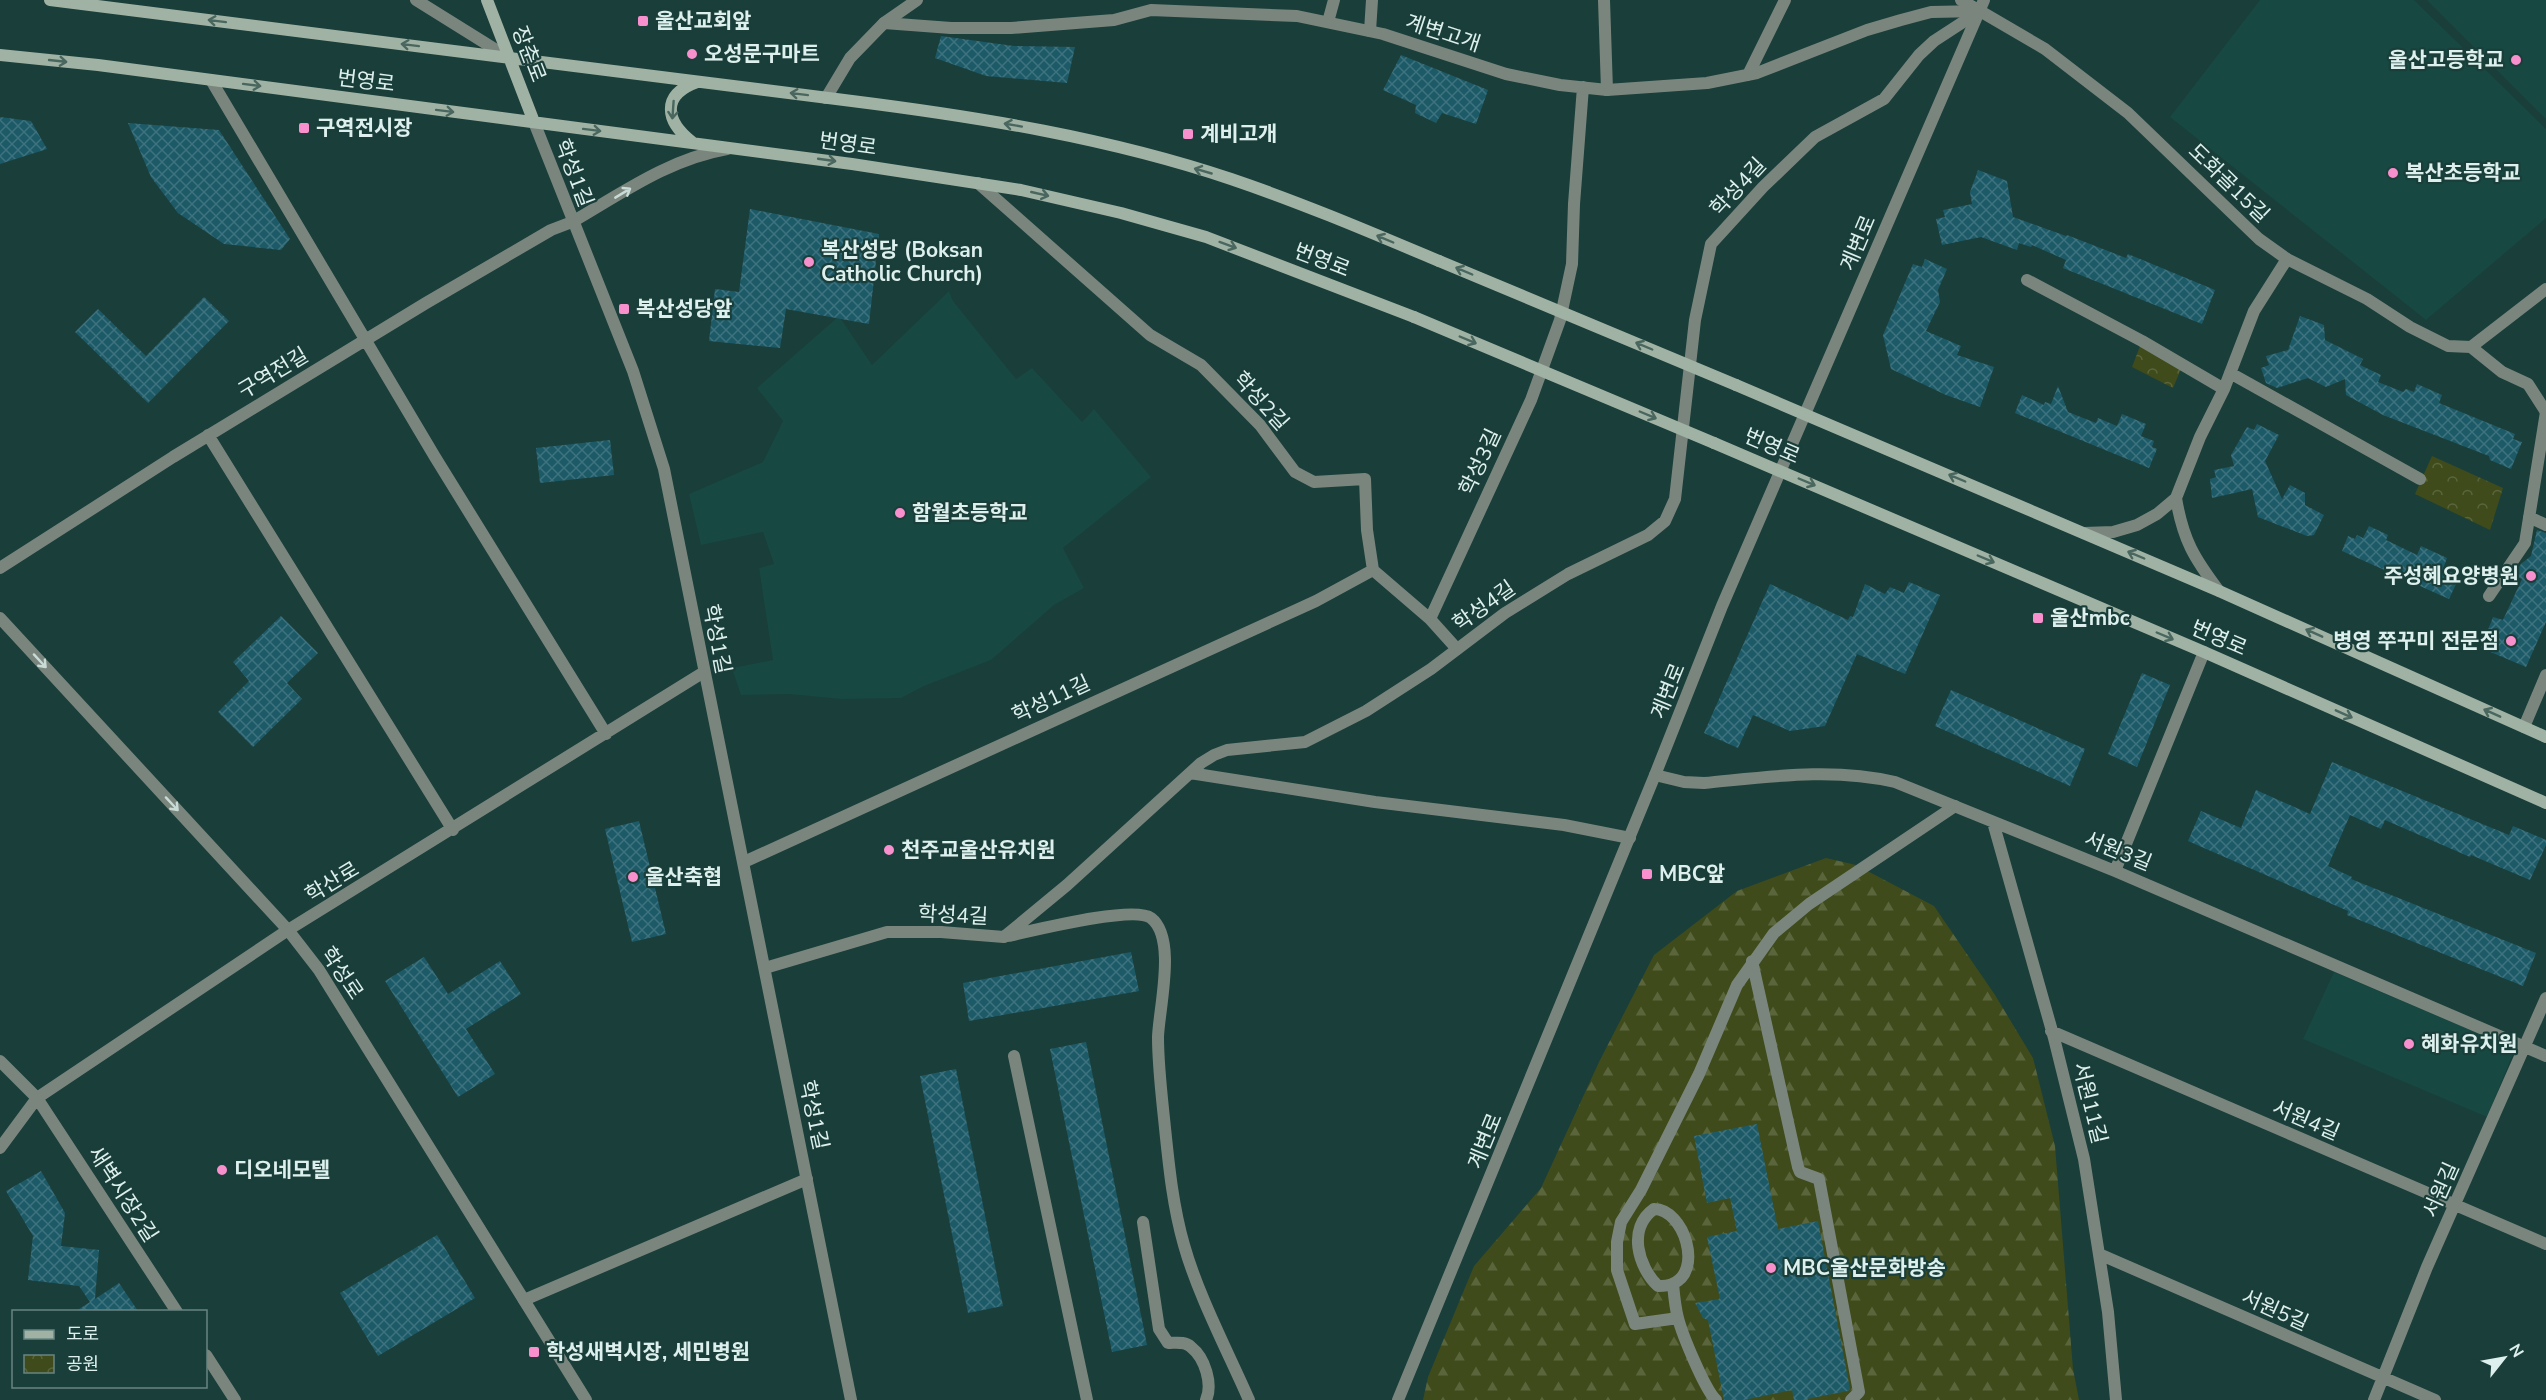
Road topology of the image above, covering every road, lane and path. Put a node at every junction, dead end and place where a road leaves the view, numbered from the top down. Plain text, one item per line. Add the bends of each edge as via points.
1 (50, 0) edge
2 (416, 0) edge
3 (487, 0) edge
4 (917, 0) edge
5 (1334, 0) edge
6 (1372, 0) edge
7 (1604, 0) edge
8 (1785, 0) edge
9 (1961, 0) edge
10 (1982, 5) edge
11 (1328, 22) junction
12 (884, 23) junction
13 (1370, 31) junction
14 (0, 55) edge
15 (510, 58) junction
16 (1748, 75) junction
17 (211, 80) junction
18 (698, 82) junction
19 (1583, 87) junction
20 (1607, 90) junction
21 (826, 98) junction
22 (534, 122) junction
23 (693, 143) junction
24 (732, 148) junction
25 (978, 183) junction
26 (572, 222) junction
27 (2287, 259) junction
28 (2027, 280) dead end
29 (2546, 289) edge
30 (366, 339) junction
31 (2471, 347) junction
32 (2230, 373) junction
33 (2224, 389) junction
34 (2546, 412) edge
35 (1805, 414) junction
36 (208, 435) junction
37 (1781, 471) junction
38 (2420, 479) dead end
39 (2176, 498) junction
40 (2529, 517) junction
41 (2546, 525) edge
42 (2084, 533) junction
43 (0, 568) edge
44 (1373, 570) junction
45 (2219, 591) junction
46 (2489, 596) dead end
47 (0, 618) edge
48 (1430, 619) junction
49 (1457, 649) junction
50 (2204, 652) junction
51 (704, 672) junction
52 (2546, 675) edge
53 (2524, 727) junction
54 (606, 734) junction
55 (2546, 737) edge
56 (1190, 773) junction
57 (1655, 775) junction
58 (2546, 803) edge
59 (1954, 806) junction
60 (1993, 822) junction
61 (453, 830) junction
62 (1630, 838) junction
63 (744, 862) junction
64 (2115, 871) junction
65 (288, 930) junction
66 (1004, 937) junction
67 (1752, 961) junction
68 (765, 968) junction
69 (2546, 998) edge
70 (2051, 1031) junction
71 (2526, 1047) junction
72 (1014, 1056) dead end
73 (2546, 1056) edge
74 (0, 1061) edge
75 (36, 1098) junction
76 (0, 1148) edge
77 (807, 1179) junction
78 (2455, 1206) junction
79 (1143, 1222) dead end
80 (2546, 1244) edge
81 (2099, 1254) junction
82 (1673, 1284) junction
83 (524, 1300) junction
84 (176, 1310) edge
85 (1678, 1318) junction
86 (207, 1357) edge
87 (2383, 1378) junction
88 (235, 1400) edge
89 (586, 1400) edge
90 (851, 1400) edge
91 (1087, 1400) edge
92 (1206, 1400) edge
93 (1249, 1400) edge
94 (1398, 1400) edge
95 (1716, 1400) edge
96 (1851, 1400) edge
97 (2116, 1400) edge
98 (2374, 1400) edge
99 (2435, 1400) edge

15 -> 1 main road, 번영로
2 - 15 street
3 - 15 main road, 장춘로
4 - 12 street
5 - 11 street
6 - 13 street
7 - 20 street
8 - 16 street
9 - 10 street, 도화골15길
10 - 16 street, 계변고개 via 1921,14 1867,30
10 - 27 street, 도화골15길 via 2128,112 2259,240
10 - 35 street, 계변로
10 - 49 street, 학성4길 via 1919,55 1884,99 1815,137 1711,244 1695,320 1675,499 1665,521 1648,535 1568,574
11 - 12 street, 계변고개 via 1297,16 1151,10 1114,20 1011,28
11 - 13 street, 계변고개
12 - 21 street via 850,58
13 - 19 street, 계변고개 via 1506,74
14 -> 17 main road, 번영로
15 - 18 main road, 번영로
15 - 22 main road, 장춘로
16 - 20 street, 계변고개 via 1707,83
17 -> 22 main road, 번영로
17 - 30 street
21 -> 18 main road, 번영로
18 -> 23 main road via 680,91 670,108 677,129
19 - 20 street, 계변고개
19 - 48 street, 학성3길 via 1572,264 1560,320 1531,400
35 -> 21 main road, 번영로, bridge via 1332,216 1230,179 1036,129
22 -> 23 main road, 번영로
22 - 26 street, 학성1길
23 - 24 main road, 번영로
24 -> 25 main road, 번영로
26 -> 24 street, 구역전길 via 672,164
25 -> 37 main road, 번영로, bridge via 1121,213 1206,237 1414,317
25 - 44 street, 학성2길 via 1150,336 1201,365 1260,425 1295,472 1314,482 1365,479
26 - 30 street, 구역전길 via 551,230
26 - 51 street, 학성1길 via 633,371 664,469
27 - 31 street, 도화골15길 via 2448,346
27 - 32 street via 2254,311
28 - 33 street
29 - 31 street
30 - 36 street, 구역전길
30 - 54 street
31 - 34 street via 2502,372 2528,384
32 - 33 street
32 - 38 street
33 - 39 street
34 - 40 street
35 - 37 street, 계변로
42 -> 35 main road, 번영로
36 - 43 street, 구역전길
36 - 61 street
37 -> 50 main road, 번영로
37 - 57 street, 계변로
39 - 42 street via 2136,525 2113,532
39 - 45 street via 2181,527 2195,559
40 - 41 street
40 - 46 street via 2525,543
45 -> 42 main road, 번영로
44 - 48 street
44 - 63 street, 학성11길 via 1316,601
53 -> 45 main road, 번영로
47 -> 65 street, 학성로
48 - 49 street
49 - 56 street, 학성4길 via 1366,711 1305,742 1227,750
50 -> 58 main road, 번영로
50 - 64 street
51 - 54 street, 학산로
51 - 63 street, 학성1길
52 - 53 street
53 - 55 main road, 번영로
54 - 61 street, 학산로
56 - 62 street via 1375,802 1564,825
56 - 66 street, 학성4길
57 - 59 street, 서원3길 via 1704,783 1833,772 1866,775 1895,782
57 - 62 street, 계변로
59 - 60 street, 서원3길
59 - 67 street via 1809,904 1774,933
60 - 64 street, 서원3길
60 - 70 street, 서원11길
61 - 65 street, 학산로
62 - 94 street, 계변로
63 - 68 street, 학성1길
64 - 71 street, 서원3길
65 - 75 street, 학산로
65 - 83 street, 학성로 via 318,970
66 - 68 street, 학성4길 via 887,932
66 - 93 street via 1123,914 1151,918 1161,930 1165,975 1158,1037 1170,1180 1184,1246
67 - 85 street via 1737,985 1699,1074 1641,1191 1621,1222 1617,1270 1635,1324
67 - 96 street via 1798,1167 1800,1172 1820,1179 1859,1392
68 - 77 street, 학성1길
69 - 71 street, 서원길
70 - 78 street, 서원4길
70 - 81 street, 서원11길 via 2084,1159
71 - 73 street, 서원3길
71 - 78 street, 서원길
72 - 91 street
74 - 75 street, 새벽시장2길
75 - 76 street, 학산로
75 - 84 street, 새벽시장2길
77 - 83 street, 학성1길
77 - 90 street, 학성1길
78 - 80 street, 서원4길
78 - 87 street, 서원길
79 - 92 street via 1159,1329 1168,1342 1184,1343 1198,1355 1210,1387
81 - 87 street, 서원5길
81 - 97 street, 서원11길
82 - 82 street via 1683,1275 1689,1261 1686,1244 1674,1217 1654,1209 1640,1228 1641,1265 1658,1286
82 - 85 street
83 - 89 street, 학성로
85 - 95 street via 1710,1395
86 - 88 street
87 - 98 street, 서원길
87 - 99 street, 서원5길

